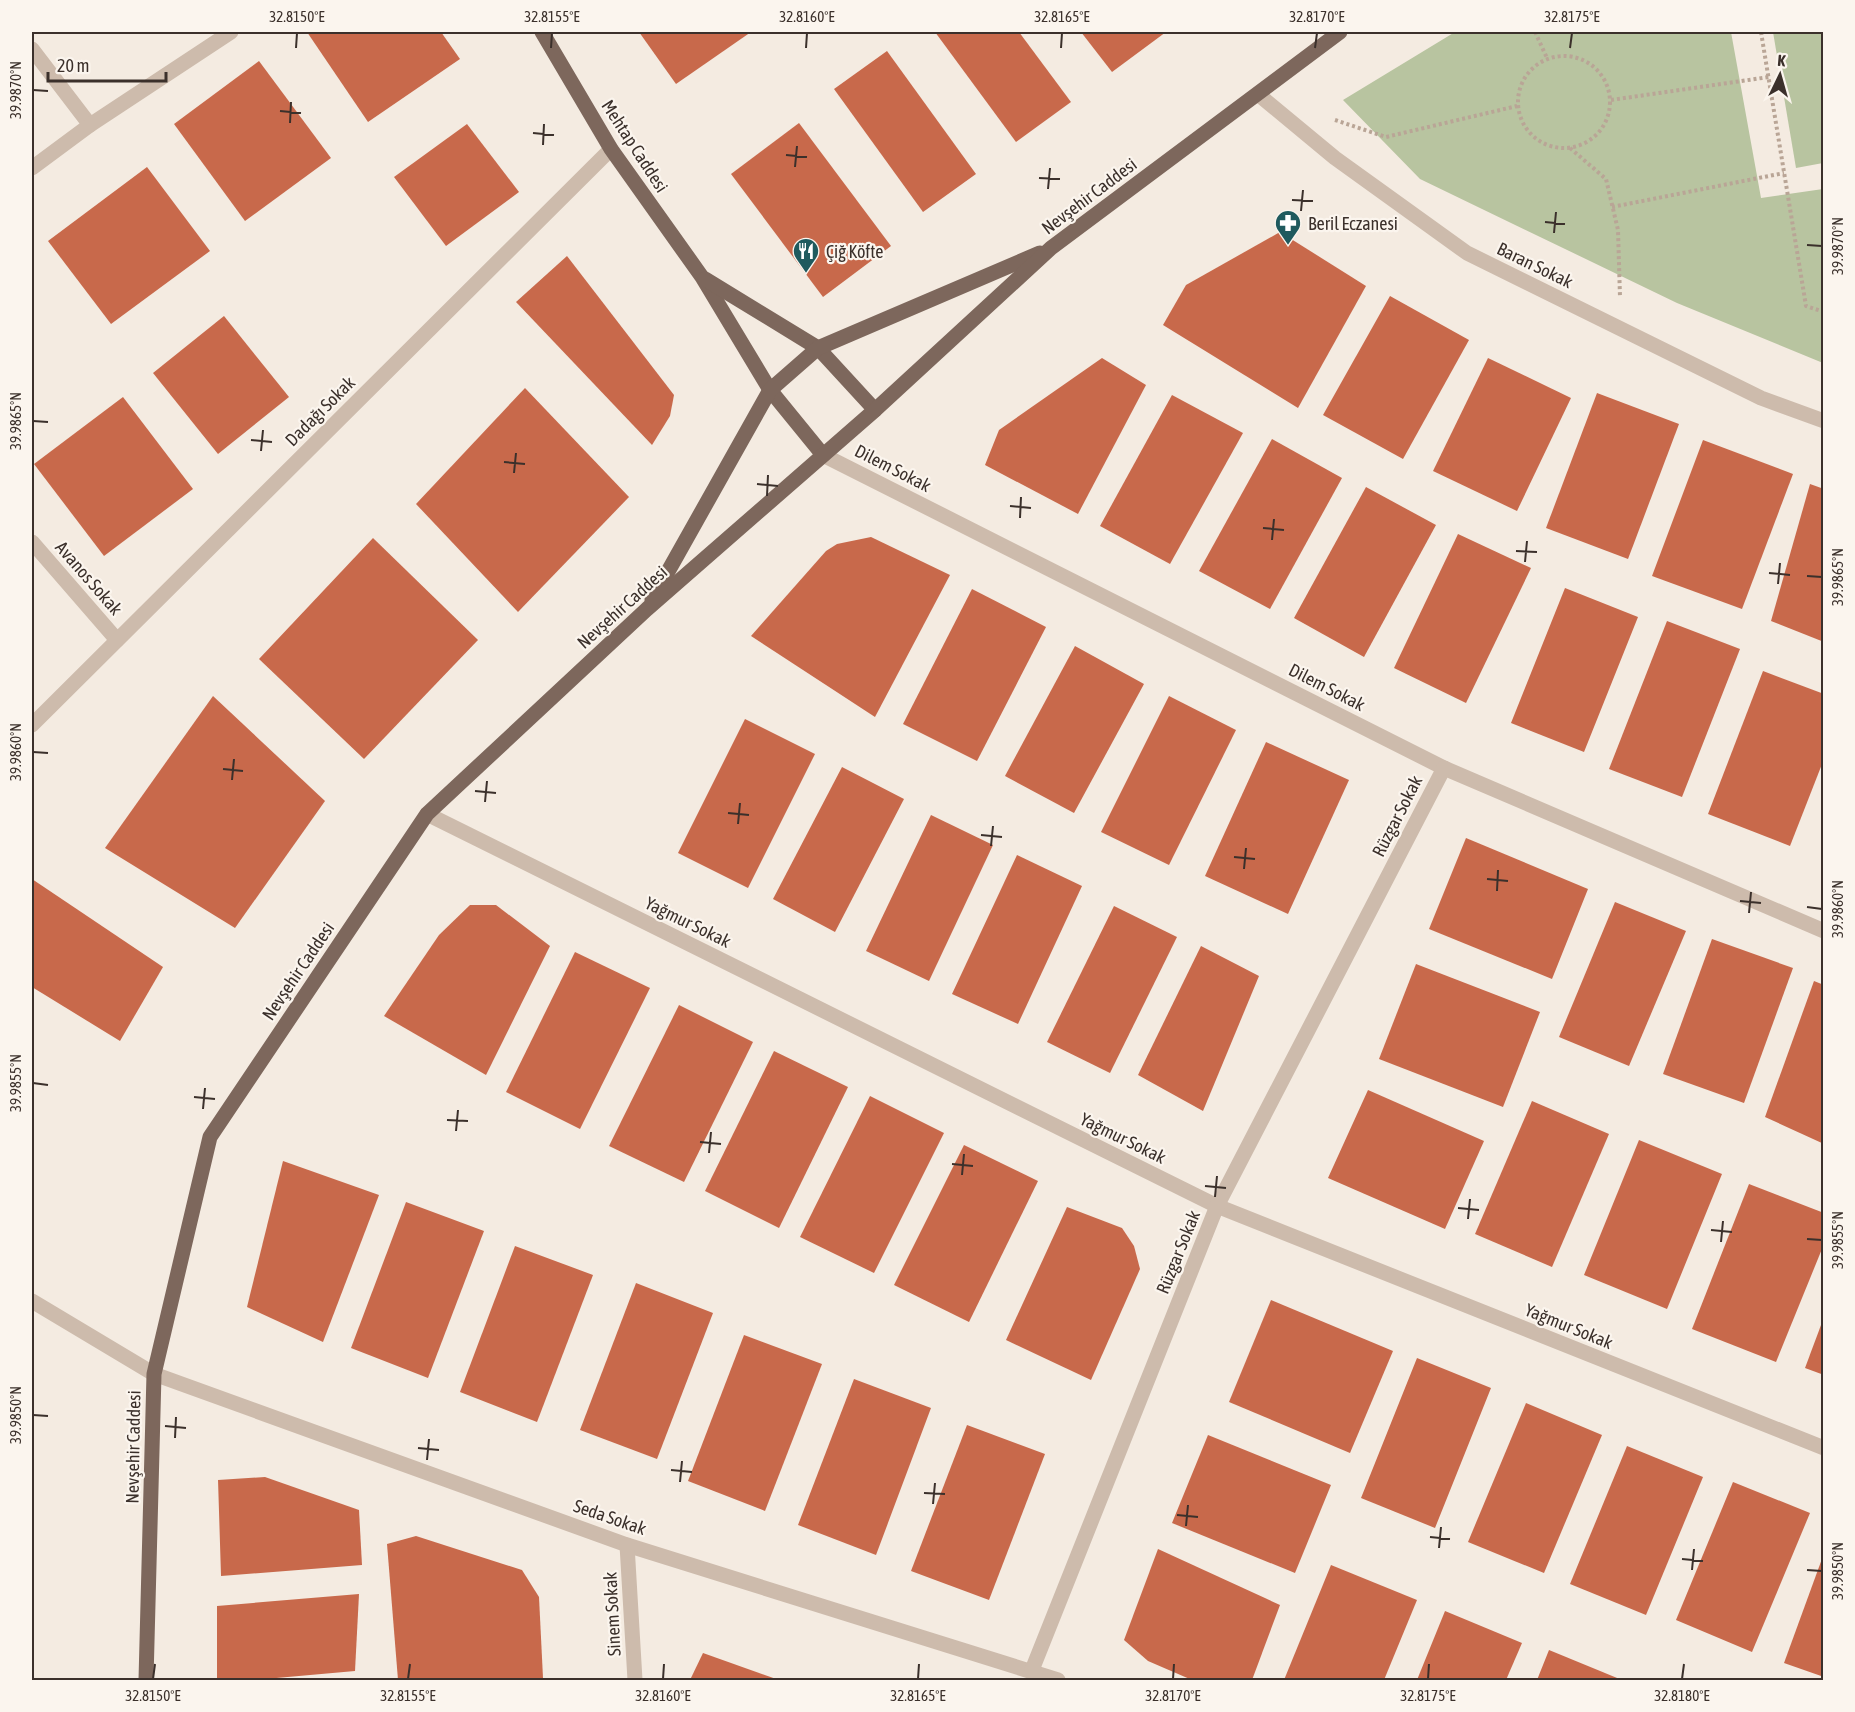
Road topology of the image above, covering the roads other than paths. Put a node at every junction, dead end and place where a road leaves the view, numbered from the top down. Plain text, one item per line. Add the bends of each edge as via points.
1 (231, 32) edge
2 (542, 32) edge
3 (1340, 32) edge
4 (32, 49) edge
5 (1259, 95) junction
6 (90, 125) junction
7 (611, 149) junction
8 (32, 168) edge
9 (1051, 248) junction
10 (702, 277) junction
11 (818, 348) junction
12 (770, 390) junction
13 (875, 410) junction
14 (1824, 421) edge
15 (823, 455) junction
16 (32, 542) edge
17 (647, 609) junction
18 (117, 640) junction
19 (32, 725) edge
20 (1444, 768) junction
21 (427, 814) junction
22 (1824, 931) edge
23 (1217, 1206) junction
24 (32, 1301) edge
25 (154, 1374) junction
26 (1824, 1448) edge
27 (627, 1545) junction
28 (1032, 1670) junction
29 (146, 1680) edge
30 (635, 1680) edge
31 (1058, 1680) edge

1 - 6 street
2 - 7 main road, Mehtap Caddesi
3 - 5 main road, Nevşehir Caddesi
4 - 6 street
5 - 9 main road, Nevşehir Caddesi
5 - 14 street, Baran Sokak via 1335,158 1467,253 1761,398
6 - 8 street
7 - 10 main road, Mehtap Caddesi
7 - 18 street, Dadağı Sokak
9 - 11 main road
9 - 13 main road, Nevşehir Caddesi
10 - 11 main road
10 - 12 main road, Mehtap Caddesi
11 - 12 main road
11 - 13 main road
12 - 15 main road, Mehtap Caddesi
12 - 17 main road
13 - 15 main road, Nevşehir Caddesi
15 - 17 main road, Nevşehir Caddesi
15 - 20 street, Dilem Sokak
16 - 18 street, Avanos Sokak
17 - 21 main road, Nevşehir Caddesi
18 - 19 street, Dadağı Sokak
20 - 22 street, Dilem Sokak
20 - 23 street, Rüzgar Sokak
21 - 23 street, Yağmur Sokak
21 - 25 main road, Nevşehir Caddesi via 210,1137
23 - 26 street, Yağmur Sokak
23 - 28 street, Rüzgar Sokak
24 - 25 street, Seda Sokak
25 - 27 street, Seda Sokak
25 - 29 main road, Nevşehir Caddesi
27 - 28 street, Seda Sokak
27 - 30 street, Sinem Sokak
28 - 31 street, Seda Sokak

